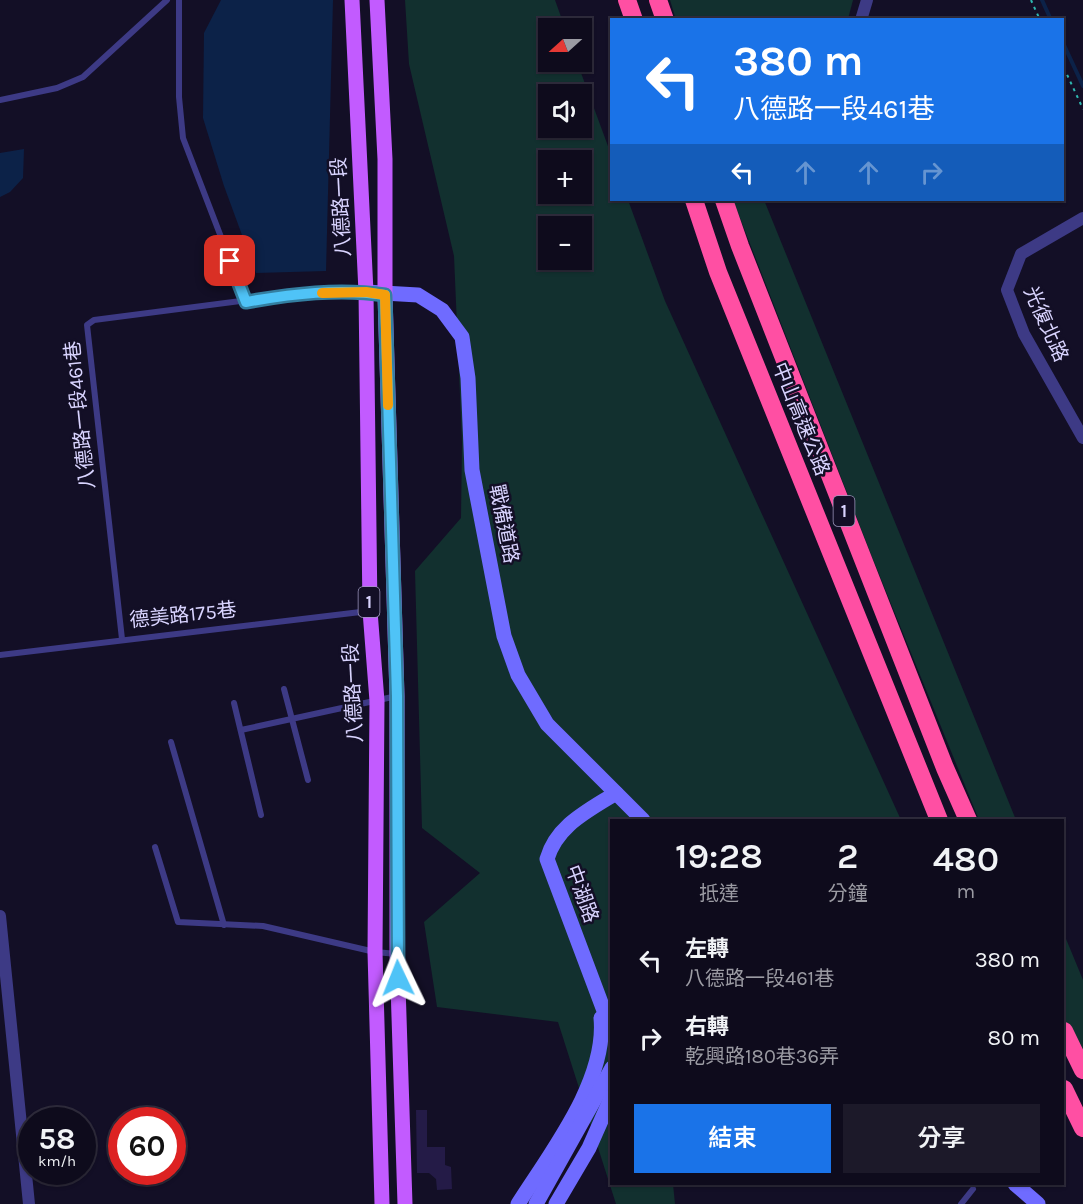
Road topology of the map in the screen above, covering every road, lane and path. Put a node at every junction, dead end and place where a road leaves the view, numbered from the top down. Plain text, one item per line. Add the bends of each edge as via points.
1 (167, 0) edge
2 (179, 0) edge
3 (352, 0) edge
4 (377, 0) edge
5 (627, 0) edge
6 (658, 0) edge
7 (867, 0) edge
8 (1031, 0) edge
9 (632, 18) edge
10 (664, 18) edge
11 (862, 18) edge
12 (1040, 18) edge
13 (1064, 68) edge
14 (0, 100) edge
15 (1083, 109) edge
16 (694, 201) edge
17 (724, 201) edge
18 (1083, 218) edge
19 (366, 292) junction
20 (385, 295) junction
21 (246, 302) junction
22 (1083, 438) edge
23 (369, 611) junction
24 (122, 639) junction
25 (0, 655) edge
26 (284, 689) dead end
27 (397, 696) junction
28 (377, 701) junction
29 (234, 702) dead end
30 (291, 719) junction
31 (241, 730) junction
32 (171, 742) dead end
33 (308, 780) dead end
34 (616, 793) junction
35 (261, 815) dead end
36 (642, 819) edge
37 (939, 819) edge
38 (968, 819) edge
39 (155, 847) dead end
40 (0, 916) edge
41 (224, 925) junction
42 (375, 952) junction
43 (397, 954) junction
44 (600, 1003) junction
45 (610, 1027) edge
46 (1064, 1032) edge
47 (1083, 1070) edge
48 (610, 1072) edge
49 (1064, 1089) edge
50 (610, 1100) edge
51 (1083, 1128) edge
52 (561, 1136) junction
53 (587, 1151) junction
54 (1016, 1185) edge
55 (973, 1189) dead end
56 (29, 1204) edge
57 (382, 1204) edge
58 (405, 1204) edge
59 (518, 1204) edge
60 (536, 1204) edge
61 (556, 1204) edge
62 (961, 1204) edge
63 (1038, 1204) edge

1 - 14 lane via 83,77 57,88
2 - 21 lane via 183,138
3 - 19 main road, 八德路一段 / 1
4 - 20 main road, 八德路一段 / 1 via 385,159
5 - 9 highway
6 - 10 highway
7 - 11 street
8 - 12 path
13 - 15 path
16 - 37 highway, 中山高速公路 / 1 via 718,272
17 - 38 highway, 中山高速公路 / 1
18 - 22 street, 光復北路 via 1021,254 1006,290 1024,334
19 - 20 street, 戰備道路
19 - 21 lane, 八德路一段461巷 via 295,294
19 - 23 main road, 八德路一段 / 1
20 - 27 main road, 八德路一段 / 1
20 - 34 street, 戰備道路 via 418,295 442,310 462,338 472,470 504,636 518,675 547,724
21 - 24 lane, 八德路一段461巷 via 94,320 87,325
23 - 24 lane, 德美路175巷
23 - 28 main road, 八德路一段 / 1
24 - 25 lane, 德美路175巷
26 - 30 lane
27 - 28 lane
27 - 43 main road, 八德路一段 / 1
28 - 30 lane
28 - 42 main road, 八德路一段 / 1
29 - 31 lane
30 - 31 lane
30 - 33 lane
31 - 35 lane
32 - 41 lane
34 - 36 street
34 - 44 street, 中湖路 via 565,828 552,842 547,859
39 - 41 lane via 178,922
40 - 56 street
41 - 42 lane via 263,926
42 - 43 lane
42 - 57 main road, 八德路一段 / 1
43 - 58 main road, 八德路一段 / 1
44 - 45 street, 中湖路
44 - 52 street, 中湖路 via 600,1057
46 - 47 highway
48 - 60 street
49 - 51 highway
50 - 53 street
52 - 53 lane
52 - 59 street, 中湖路
53 - 61 street
54 - 63 street
55 - 62 lane

